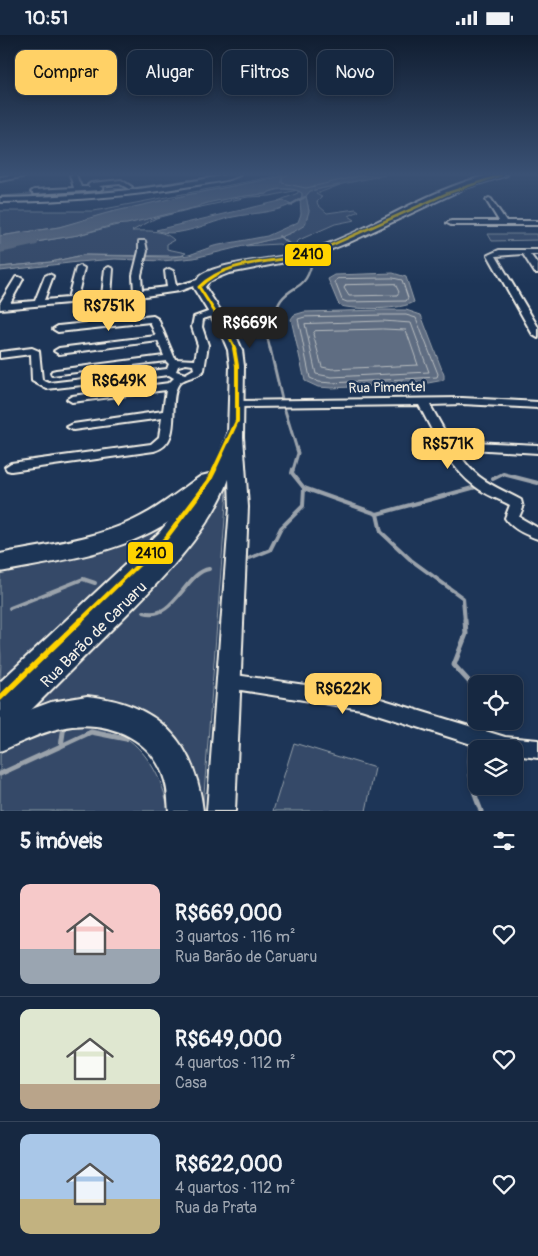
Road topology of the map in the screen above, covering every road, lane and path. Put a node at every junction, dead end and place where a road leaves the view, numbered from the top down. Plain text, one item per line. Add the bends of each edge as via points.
1 (409, 211) edge
2 (496, 211) edge
3 (451, 223) dead end
4 (504, 223) junction
5 (538, 223) edge
6 (142, 247) dead end
7 (526, 252) junction
8 (538, 252) edge
9 (80, 267) dead end
10 (109, 269) dead end
11 (169, 271) dead end
12 (538, 271) edge
13 (49, 276) dead end
14 (19, 279) dead end
15 (200, 285) junction
16 (175, 289) junction
17 (138, 294) junction
18 (106, 298) junction
19 (72, 301) junction
20 (38, 304) junction
21 (2, 306) edge
22 (216, 311) junction
23 (58, 329) dead end
24 (538, 335) edge
25 (162, 338) junction
26 (59, 351) dead end
27 (0, 355) edge
28 (195, 363) junction
29 (175, 367) junction
30 (56, 373) dead end
31 (172, 386) junction
32 (72, 399) dead end
33 (423, 402) junction
34 (538, 405) edge
35 (168, 414) junction
36 (237, 419) junction
37 (73, 427) dead end
38 (447, 444) junction
39 (538, 449) edge
40 (11, 467) dead end
41 (210, 481) junction
42 (538, 533) edge
43 (0, 563) edge
44 (228, 681) junction
45 (0, 698) edge
46 (0, 724) edge
47 (0, 736) edge
48 (538, 749) edge
49 (186, 811) edge
50 (222, 811) edge

1 - 15 street via 308,255 217,272
2 - 4 street
3 - 4 street
4 - 5 street
6 - 17 street
7 - 8 street
7 - 12 street
7 - 24 street via 492,255
9 - 19 street
10 - 18 street
11 - 16 street
13 - 20 street
14 - 21 street
15 - 16 street
15 - 22 street, Rua Barão de Caruaru via 204,297
16 - 17 street
17 - 18 street
18 - 19 street
19 - 20 street
20 - 21 street
22 - 28 street via 199,317 197,322 202,345
22 - 36 street, Rua Barão de Caruaru via 236,350
23 - 25 street via 148,319 155,321
25 - 26 street
25 - 29 street
27 - 29 street via 36,353 38,381 47,387
28 - 29 street
28 - 29 street via 199,370 194,375
29 - 30 street
29 - 31 street
31 - 32 street
31 - 35 street
33 - 34 street, Rua Pimentel
33 - 36 street, Rua Pimentel
33 - 38 street
35 - 37 street
35 - 40 street via 165,438 154,447
36 - 41 street
36 - 44 street, Rua Barão de Caruaru via 239,507
36 - 46 street, Rua Barão de Caruaru via 215,492 193,527 142,586
38 - 39 street
38 - 42 street via 478,483 516,503 518,508 512,518 518,524
41 - 43 highway via 132,531 86,546
41 - 45 street via 166,538
44 - 48 street via 362,701 505,746
44 - 50 street, Rua Barão de Caruaru
47 - 49 highway via 70,712 119,715 159,739 181,779

